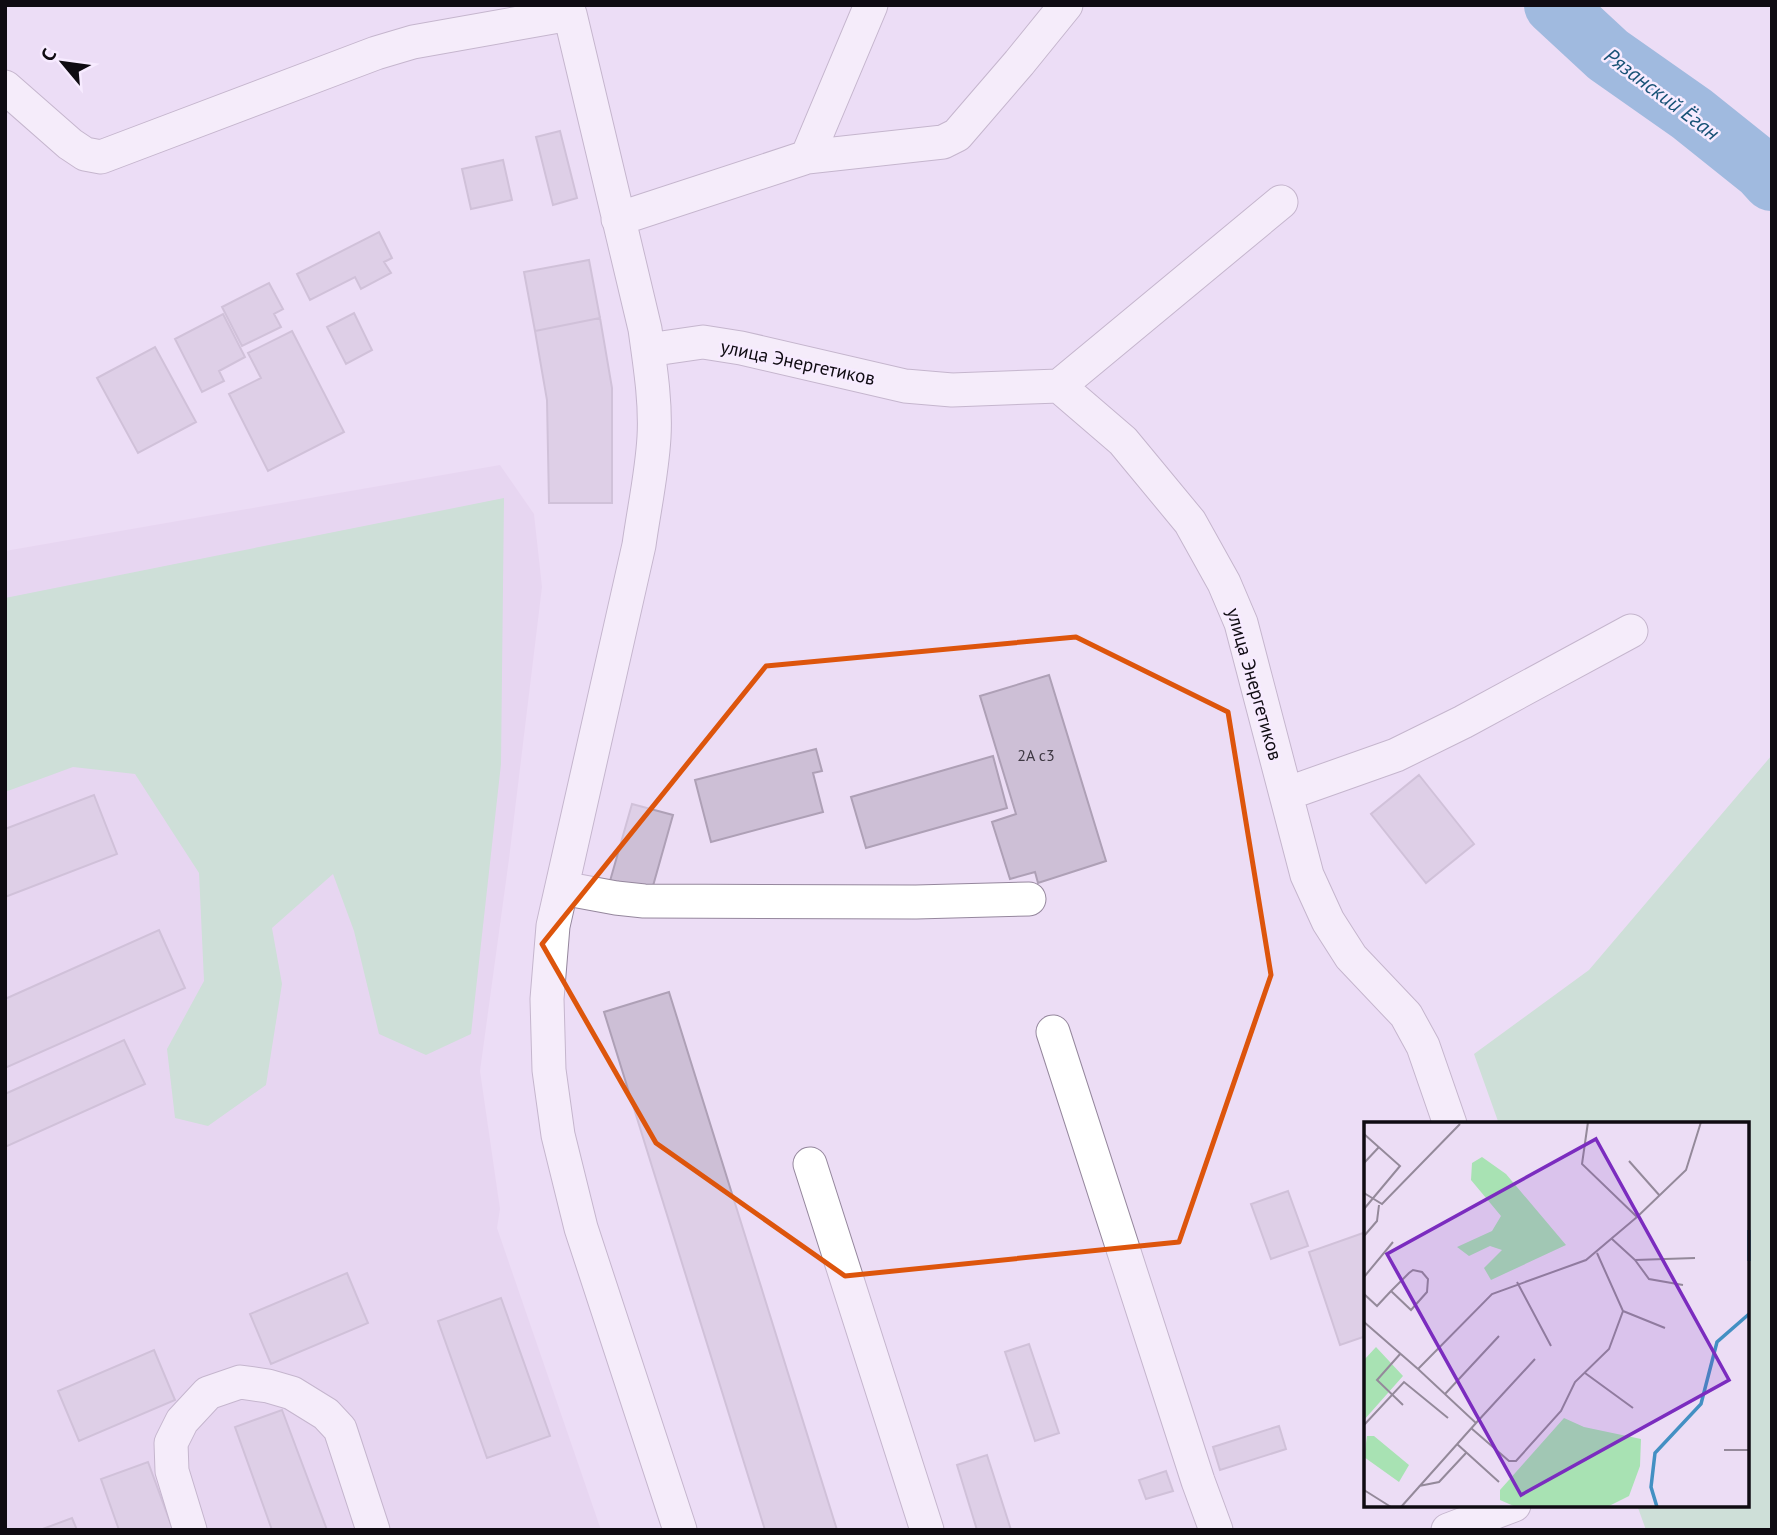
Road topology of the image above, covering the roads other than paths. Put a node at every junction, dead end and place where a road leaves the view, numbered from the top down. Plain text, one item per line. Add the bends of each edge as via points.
1 (871, 5) edge
2 (1066, 5) edge
3 (569, 10) edge
4 (5, 87) edge
5 (807, 157) junction
6 (1281, 202) dead end
7 (618, 219) junction
8 (648, 350) junction
9 (1059, 386) junction
10 (1631, 631) dead end
11 (1286, 794) junction
12 (562, 888) junction
13 (1029, 899) dead end
14 (1053, 1032) dead end
15 (1449, 1122) edge
16 (810, 1164) dead end
17 (1509, 1507) edge
18 (190, 1530) edge
19 (373, 1530) edge
20 (680, 1530) edge
21 (927, 1530) edge
22 (1216, 1530) edge
23 (1448, 1530) edge

1 - 5 street
2 - 5 street via 957,135 943,142
3 - 4 street via 376,53 101,158 70,144
3 - 7 street
5 - 7 street
6 - 9 street
7 - 8 street
8 - 9 street, улица Энергетиков via 704,342 905,386 952,390
8 - 12 street via 654,435 646,500
9 - 11 street, улица Энергетиков via 1123,441 1190,522 1224,583 1241,623
10 - 11 street via 1396,755
11 - 15 street, улица Энергетиков via 1307,875 1328,921 1351,957 1406,1015 1423,1046
12 - 13 street via 644,901
12 - 20 street via 547,999 549,1070 558,1135 581,1228
14 - 22 street
16 - 21 street
17 - 23 street
18 - 19 street via 172,1471 171,1443 182,1420 208,1393 240,1382 292,1394 326,1414 340,1430

